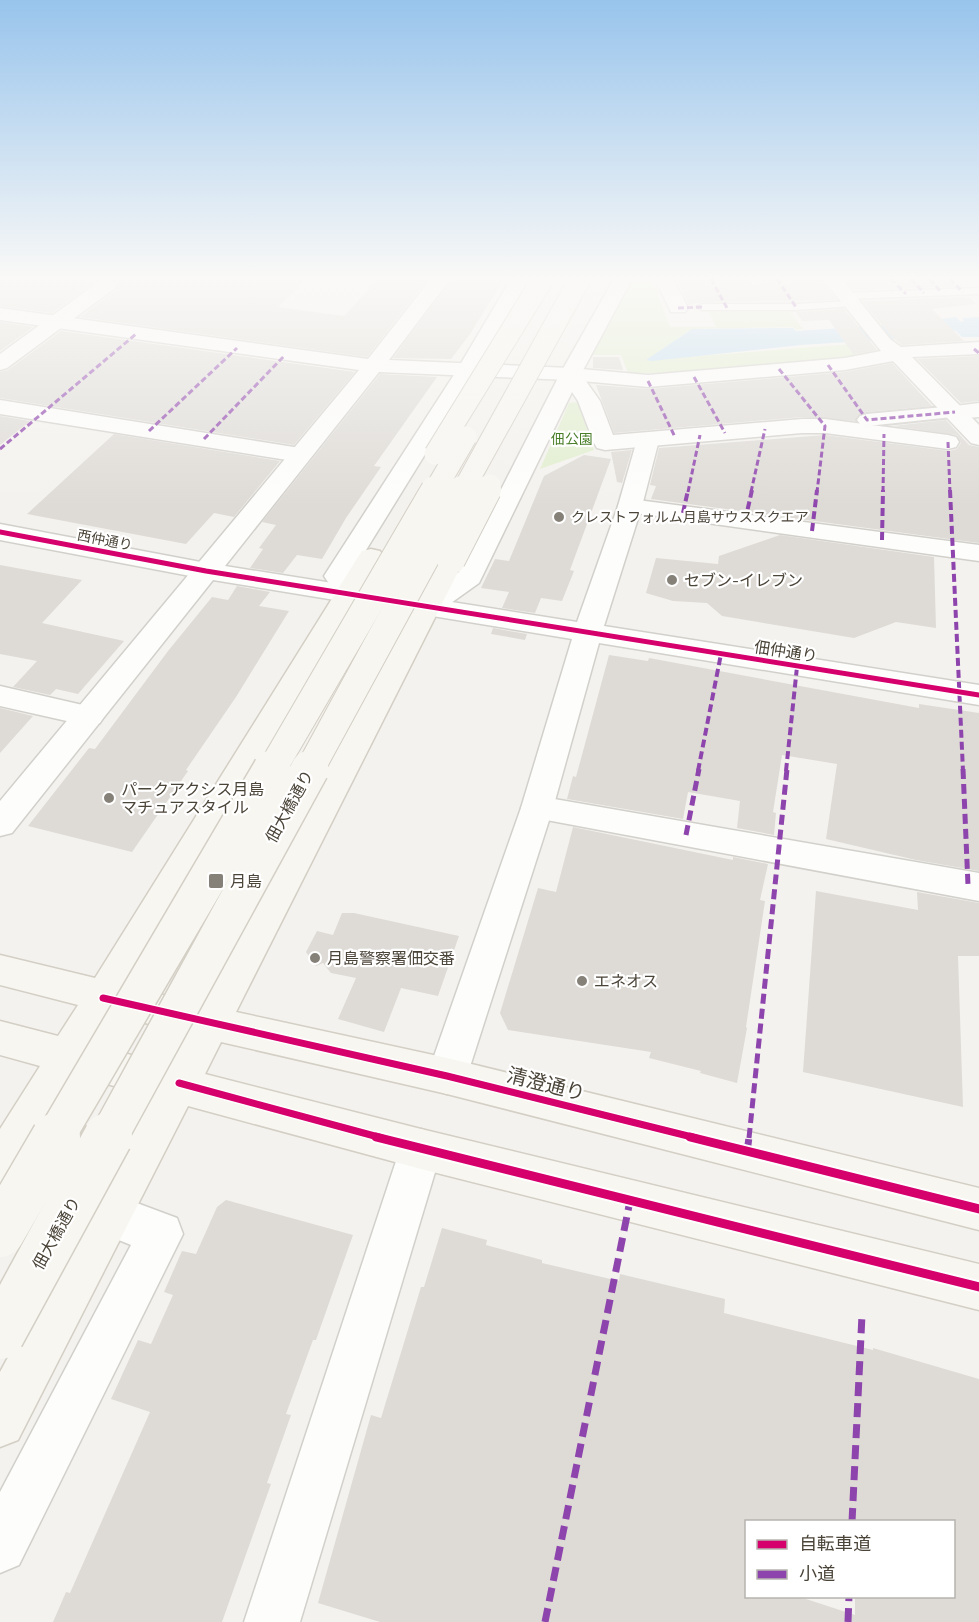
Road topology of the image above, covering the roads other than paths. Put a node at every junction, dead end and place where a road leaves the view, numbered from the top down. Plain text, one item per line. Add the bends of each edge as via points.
1 (12, 355) edge
2 (291, 355) edge
3 (382, 355) edge
4 (476, 355) edge
5 (496, 355) edge
6 (516, 355) edge
7 (536, 355) edge
8 (559, 355) edge
9 (581, 355) edge
10 (872, 355) edge
11 (898, 355) edge
12 (0, 364) edge
13 (373, 366) junction
14 (467, 370) junction
15 (570, 374) junction
16 (0, 407) edge
17 (979, 410) edge
18 (955, 412) junction
19 (867, 420) joint
20 (825, 426) junction
21 (979, 438) edge
22 (648, 440) junction
23 (979, 446) edge
24 (300, 455) junction
25 (630, 506) junction
26 (0, 532) edge
27 (979, 554) edge
28 (206, 571) junction
29 (349, 593) junction
30 (427, 607) junction
31 (588, 632) junction
32 (979, 695) edge
33 (0, 696) edge
34 (89, 716) junction
35 (537, 808) junction
36 (0, 824) edge
37 (979, 887) edge
38 (0, 970) edge
39 (103, 998) junction
40 (210, 1023) junction
41 (0, 1038) edge
42 (68, 1056) junction
43 (447, 1076) junction
44 (179, 1083) junction
45 (421, 1149) junction
46 (5, 1160) edge
47 (979, 1209) edge
48 (110, 1215) junction
49 (0, 1233) edge
50 (979, 1287) edge
51 (0, 1335) edge
52 (0, 1422) edge
53 (0, 1546) edge
54 (272, 1622) edge

1 - 12 street
2 - 13 street
3 - 13 street
4 - 14 street
5 - 29 main road, bridge
6 - 49 main road, 佃大橋通り, bridge
7 - 51 main road, 佃大橋通り, bridge
8 - 30 main road, bridge
9 - 15 street
10 - 15 street via 845,364 648,381
11 - 18 street
13 - 14 street
13 - 24 street
14 - 15 street
14 - 29 street via 337,576
15 - 22 street via 589,401 605,443
15 - 30 street via 470,577
16 - 24 street
17 - 18 street
18 - 19 street
18 - 21 street
19 - 20 street
20 - 22 street
20 - 23 street
22 - 25 street
24 - 28 street
25 - 27 street
25 - 31 street
26 - 28 street, 西仲通り
28 - 29 street, 西仲通り
28 - 34 street
29 - 30 street, 西仲通り
29 - 39 main road
30 - 31 street, 佃仲通り
30 - 40 main road
31 - 32 street, 佃仲通り
31 - 35 street
33 - 34 street
34 - 36 street
35 - 37 street
35 - 43 street
38 - 39 main road, 清澄通り
39 - 40 main road, 清澄通り
39 - 42 main road
40 - 43 main road, 清澄通り
40 - 44 main road
41 - 42 main road
42 - 44 main road
42 - 46 main road
43 - 47 main road, 清澄通り
44 - 45 main road
44 - 48 main road
45 - 50 main road
45 - 54 street
48 - 52 main road
48 - 53 street via 161,1234

